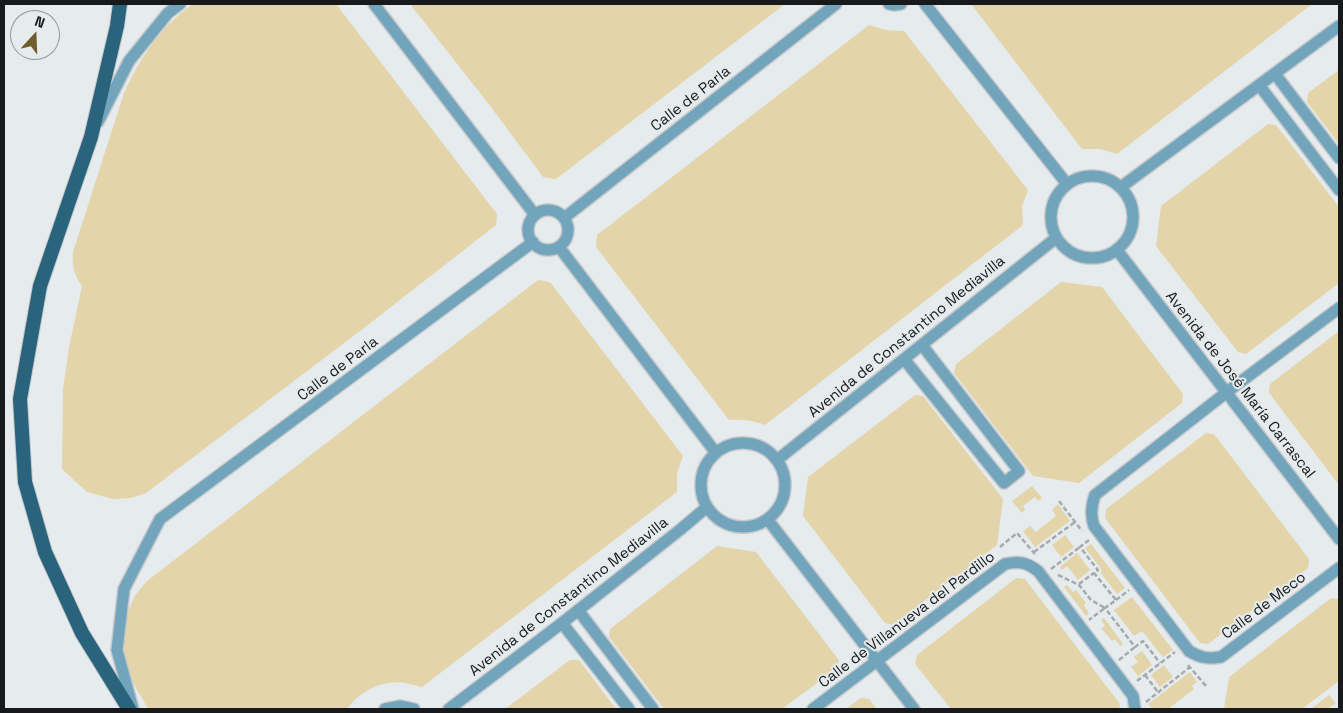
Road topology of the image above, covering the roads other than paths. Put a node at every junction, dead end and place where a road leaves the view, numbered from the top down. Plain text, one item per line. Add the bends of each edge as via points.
1 (120, 4) edge
2 (180, 4) edge
3 (374, 4) edge
4 (836, 4) edge
5 (889, 4) edge
6 (901, 4) edge
7 (925, 4) edge
8 (1339, 26) edge
9 (1275, 74) junction
10 (1259, 85) junction
11 (91, 136) junction
12 (1339, 158) edge
13 (1067, 184) junction
14 (1121, 187) junction
15 (1339, 190) edge
16 (535, 215) junction
17 (564, 218) junction
18 (1056, 238) junction
19 (532, 242) junction
20 (559, 247) junction
21 (1117, 250) junction
22 (1339, 308) edge
23 (922, 345) junction
24 (904, 359) junction
25 (1227, 392) junction
26 (716, 453) junction
27 (777, 460) junction
28 (707, 507) junction
29 (768, 520) junction
30 (1339, 538) edge
31 (1339, 568) edge
32 (578, 610) junction
33 (562, 623) junction
34 (877, 660) junction
35 (1139, 707) edge
36 (129, 709) edge
37 (133, 709) edge
38 (385, 709) edge
39 (414, 709) edge
40 (449, 709) edge
41 (629, 709) edge
42 (652, 709) edge
43 (813, 709) edge
44 (914, 709) edge

1 - 11 main road
2 - 11 street via 168,13 129,61
3 - 16 street
4 - 17 street, Calle de Parla
5 - 6 street
7 - 13 street
8 - 9 street
9 - 10 street
9 - 12 street
10 - 14 street
10 - 15 street
11 - 36 main road via 40,286 20,399 25,482 45,552 82,633
13 - 14 street via 1077,178 1100,176
13 - 18 street via 1052,203 1051,226
14 - 21 street via 1128,196 1133,219 1126,241
16 - 17 street via 549,210
16 - 19 street via 528,226
17 - 20 street via 569,231
18 - 21 street via 1077,256 1105,256
18 - 23 street, Avenida de Constantino Mediavilla
19 - 20 street via 540,249
19 - 37 street, Calle de Parla via 160,519 124,589 117,650
20 - 26 street
21 - 25 street, Avenida de José María Carrascal
22 - 25 street
23 - 24 street, Avenida de Constantino Mediavilla
23 - 24 street via 1019,471 1004,483
24 - 27 street, Avenida de Constantino Mediavilla
25 - 30 street, Avenida de José María Carrascal
25 - 31 street, Calle de Meco via 1095,495 1091,507 1094,526 1189,651 1204,658 1221,658
26 - 27 street via 734,444 753,444
26 - 28 street via 706,464 702,478 702,493
27 - 29 street via 786,487 780,506
28 - 29 street via 721,521 740,528
28 - 32 street, Avenida de Constantino Mediavilla
29 - 34 street
32 - 33 street, Avenida de Constantino Mediavilla
32 - 42 street
33 - 40 street, Avenida de Constantino Mediavilla
33 - 41 street
34 - 35 street, Calle de Villanueva del Pardillo via 1005,564 1023,562 1042,576
34 - 43 street, Calle de Villanueva del Pardillo
34 - 44 street
38 - 39 street via 400,706

